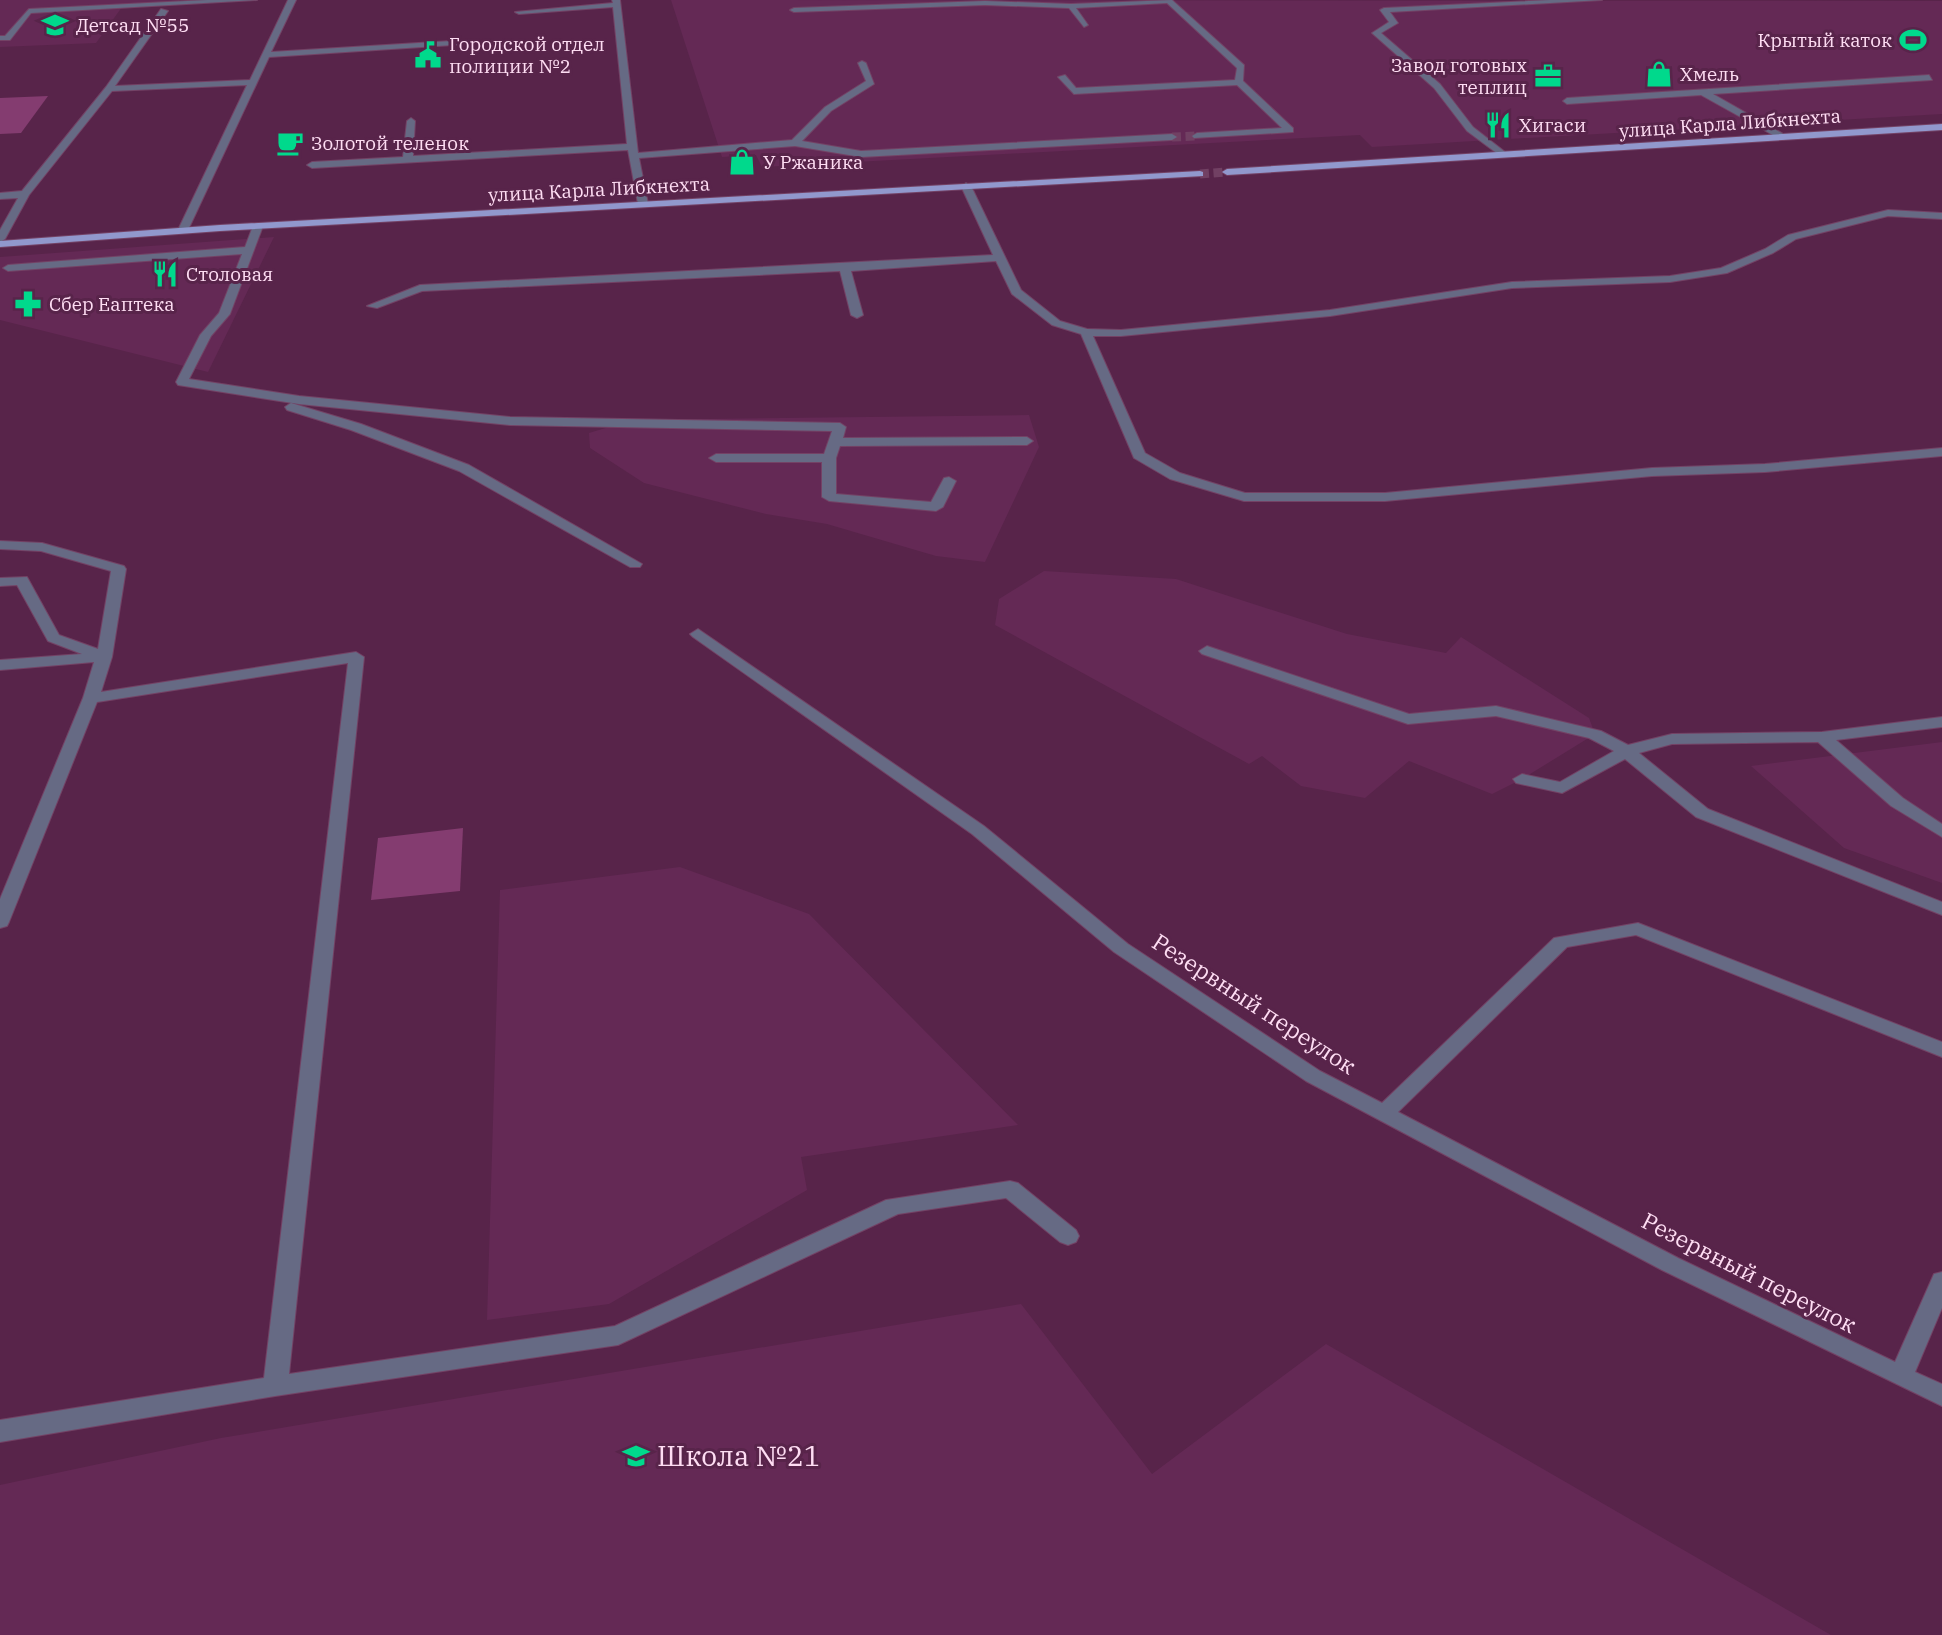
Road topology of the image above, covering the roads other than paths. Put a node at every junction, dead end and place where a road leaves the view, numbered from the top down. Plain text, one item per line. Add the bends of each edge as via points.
1 (253, 0) edge
2 (292, 0) edge
3 (1598, 0) edge
4 (616, 3) edge
5 (1071, 6) junction
6 (794, 10) dead end
7 (164, 11) dead end
8 (519, 12) dead end
9 (1084, 25) dead end
10 (0, 38) edge
11 (468, 42) dead end
12 (267, 55) junction
13 (862, 63) dead end
14 (1916, 71) dead end
15 (1062, 77) dead end
16 (254, 82) junction
17 (1239, 82) junction
18 (109, 89) junction
19 (1703, 92) junction
20 (1567, 101) dead end
21 (411, 121) dead end
22 (1942, 127) edge
23 (1197, 136) tunnel mouth
24 (1172, 137) tunnel mouth
25 (1782, 137) junction
26 (795, 143) junction
27 (633, 151) junction
28 (1502, 154) junction
29 (408, 159) junction
30 (312, 165) dead end
31 (1227, 172) tunnel mouth
32 (1200, 174) tunnel mouth
33 (966, 186) junction
34 (25, 194) junction
35 (0, 196) edge
36 (643, 204) junction
37 (1942, 216) edge
38 (258, 226) junction
39 (183, 230) junction
40 (0, 241) edge
41 (247, 250) junction
42 (999, 258) junction
43 (8, 268) dead end
44 (845, 268) junction
45 (373, 306) dead end
46 (857, 315) dead end
47 (1086, 332) junction
48 (182, 382) junction
49 (1027, 441) dead end
50 (833, 442) junction
51 (1942, 452) edge
52 (716, 458) dead end
53 (829, 458) junction
54 (949, 481) dead end
55 (0, 545) edge
56 (635, 564) dead end
57 (0, 582) edge
58 (698, 634) dead end
59 (1207, 651) dead end
60 (104, 657) junction
61 (0, 665) edge
62 (91, 698) junction
63 (1942, 722) edge
64 (1822, 737) junction
65 (1626, 751) junction
66 (1522, 779) dead end
67 (1942, 832) edge
68 (1942, 909) edge
69 (0, 922) edge
70 (1942, 1051) edge
71 (1384, 1113) junction
72 (1068, 1236) dead end
73 (1942, 1281) edge
74 (1901, 1376) junction
75 (275, 1385) junction
76 (1942, 1396) edge
77 (0, 1431) edge

1 - 10 street via 29,11 7,37
2 - 12 street
3 - 28 street via 1384,10 1394,23 1376,33 1437,86 1470,128
4 - 8 street
4 - 27 street
5 - 6 street via 985,3
5 - 9 street
5 - 17 street via 1169,1 1241,67
7 - 18 street
11 - 12 street
12 - 16 street
13 - 26 street via 871,82 828,109
14 - 19 street via 1932,79
15 - 17 street via 1074,91
16 - 18 street
16 - 39 street
17 - 23 street via 1290,130
18 - 34 street
19 - 20 street
19 - 25 street
21 - 29 street
22 - 25 main road, улица Карла Либкнехта
24 - 26 street via 861,154
25 - 28 main road, улица Карла Либкнехта
26 - 27 street
27 - 29 street
27 - 36 street
28 - 31 main road, улица Карла Либкнехта
29 - 30 street
32 - 33 main road, улица Карла Либкнехта
33 - 36 main road, улица Карла Либкнехта
33 - 42 street
34 - 35 street
34 - 40 street
36 - 38 main road, улица Карла Либкнехта
37 - 47 street via 1888,213 1792,237 1723,271 1670,279 1512,285 1330,313
38 - 39 main road, улица Карла Либкнехта
38 - 41 street
39 - 40 main road, улица Карла Либкнехта
41 - 43 street
41 - 48 street via 224,314 206,335
42 - 44 street
42 - 47 street via 1016,292 1056,323
44 - 45 street via 420,288
44 - 46 street
47 - 51 street via 1139,455 1175,476 1244,497 1385,496
48 - 50 street via 299,400 510,421 840,427
48 - 56 street via 291,407 464,468
49 - 50 street
50 - 53 street
52 - 53 street
53 - 54 street via 829,498 936,508
55 - 60 street via 42,547 119,569
57 - 60 street via 22,580 53,638
58 - 71 street, Резервный переулок via 978,830 1121,948 1313,1076
59 - 65 street via 1408,719 1496,711 1595,734
60 - 61 street
60 - 62 street
62 - 69 street
62 - 75 street via 356,657
63 - 64 street
64 - 65 street via 1672,739
64 - 67 street via 1898,802
65 - 66 street via 1562,788
65 - 68 street via 1702,813
70 - 71 street via 1638,929 1561,942
71 - 74 street, Резервный переулок via 1670,1264
72 - 75 street via 1010,1189 894,1206 618,1335
73 - 74 street
74 - 76 street, Резервный переулок
75 - 77 street

